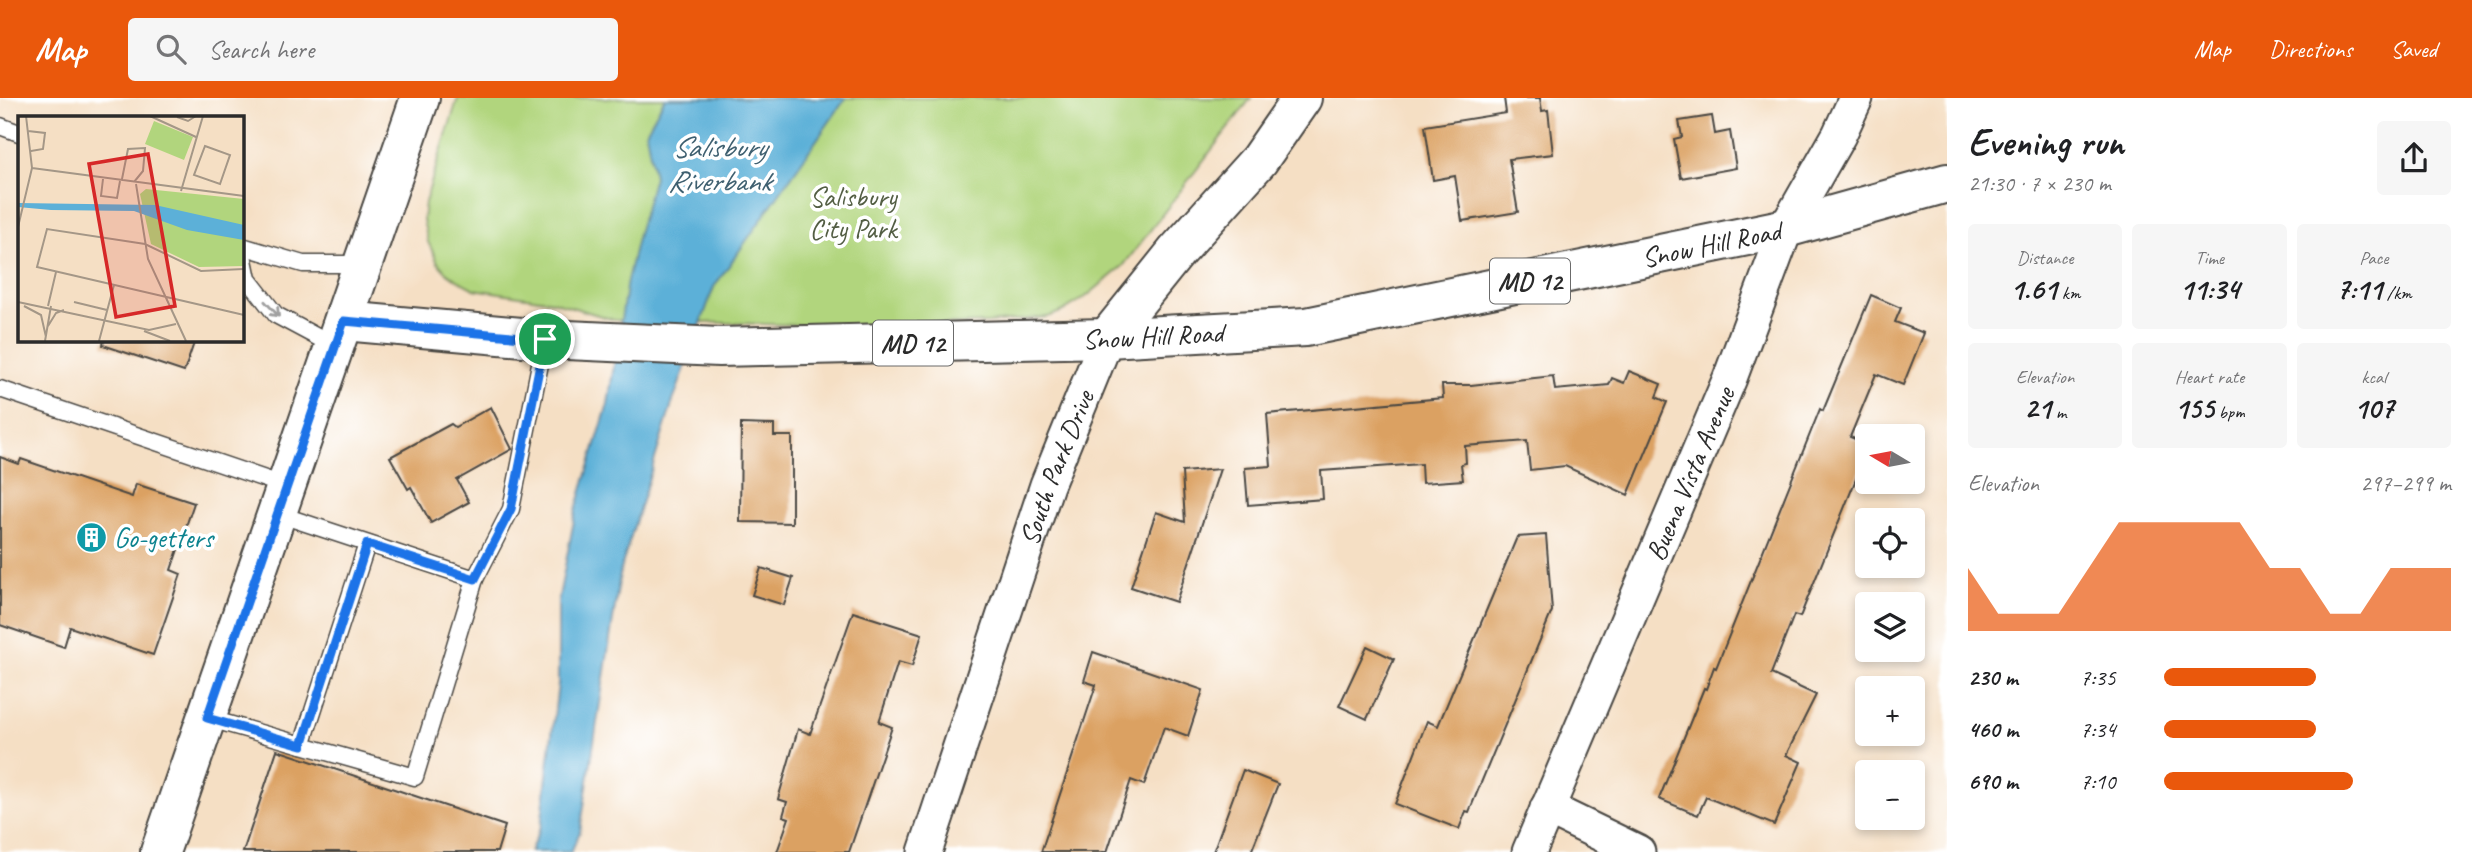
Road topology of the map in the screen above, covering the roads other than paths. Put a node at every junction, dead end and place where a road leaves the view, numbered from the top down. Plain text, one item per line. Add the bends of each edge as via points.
1 (421, 98) edge
2 (1302, 98) edge
3 (1856, 98) edge
4 (0, 126) edge
5 (18, 133) edge
6 (1947, 183) edge
7 (1786, 228) junction
8 (243, 248) edge
9 (243, 254) edge
10 (364, 264) junction
11 (340, 334) junction
12 (1107, 338) junction
13 (545, 339) junction
14 (0, 389) edge
15 (283, 500) junction
16 (367, 544) junction
17 (475, 579) junction
18 (207, 718) junction
19 (302, 745) junction
20 (1547, 808) junction
21 (160, 852) edge
22 (925, 852) edge
23 (1529, 852) edge
24 (1638, 852) edge

1 - 10 main road
2 - 12 main road, South Park Drive via 1259,160
3 - 7 street, Buena Vista Avenue
4 - 5 lane
6 - 7 main road, Snow Hill Road / MD 12
7 - 12 main road, Snow Hill Road / MD 12 via 1306,327
7 - 20 street, Buena Vista Avenue via 1730,378
8 - 10 lane via 303,264
9 -> 11 lane via 247,279 276,315
10 - 11 main road
11 - 13 main road, Snow Hill Road / MD 12
11 - 15 main road
12 - 13 main road, Snow Hill Road / MD 12 via 719,347
12 - 22 street, South Park Drive via 1047,485
13 - 17 lane via 511,509
14 - 15 lane
15 - 16 lane
15 - 18 main road
16 - 17 lane
16 - 19 lane
17 - 19 lane via 415,777
18 - 19 lane
18 - 21 main road
20 - 23 street, Buena Vista Avenue
20 - 24 street

